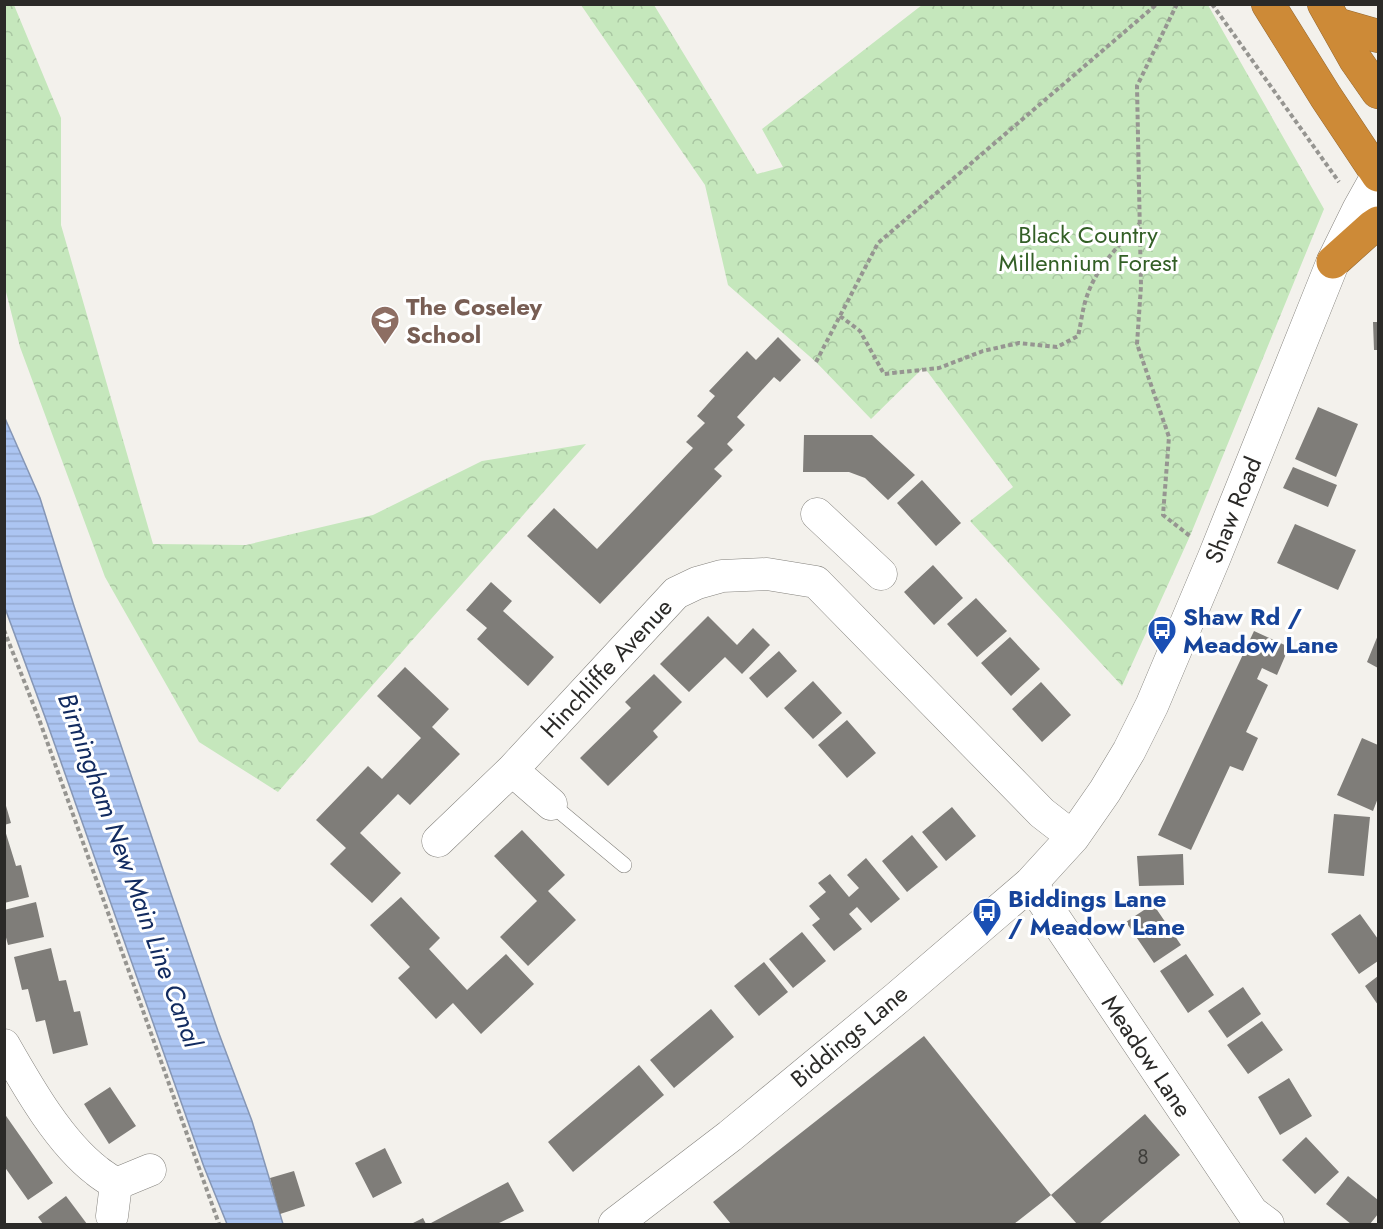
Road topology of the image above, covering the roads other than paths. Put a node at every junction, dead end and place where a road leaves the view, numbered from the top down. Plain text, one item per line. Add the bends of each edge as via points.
1 (1268, 4) edge
2 (1330, 14) edge
3 (1378, 36) edge
4 (1378, 92) edge
5 (1378, 175) edge
6 (1369, 216) edge
7 (1333, 262) joint
8 (817, 514) dead end
9 (852, 546) junction
10 (881, 574) dead end
11 (816, 582) junction
12 (512, 770) junction
13 (550, 804) joint
14 (1073, 837) junction
15 (438, 841) dead end
16 (624, 865) dead end
17 (1031, 883) junction
18 (4, 1045) edge
19 (150, 1170) dead end
20 (116, 1184) junction
21 (112, 1216) dead end
22 (615, 1224) edge
23 (1269, 1224) edge

1 - 5 highway
2 - 3 highway
2 - 4 highway
5 - 6 street
6 - 7 highway via 1372,227
7 - 14 street, Shaw Road via 1152,705 1129,751
8 - 9 street
9 - 10 street
9 - 11 street
11 - 12 street, Hinchliffe Avenue via 767,574 722,576 676,593
11 - 14 street via 1042,813
12 - 13 street
12 - 15 street, Hinchliffe Avenue
13 - 16 lane
14 - 17 street, Biddings Lane
17 - 22 street, Biddings Lane via 730,1136
17 - 23 street, Meadow Lane via 1252,1212
18 - 20 street via 56,1127 78,1154
19 - 20 street
20 - 21 street

